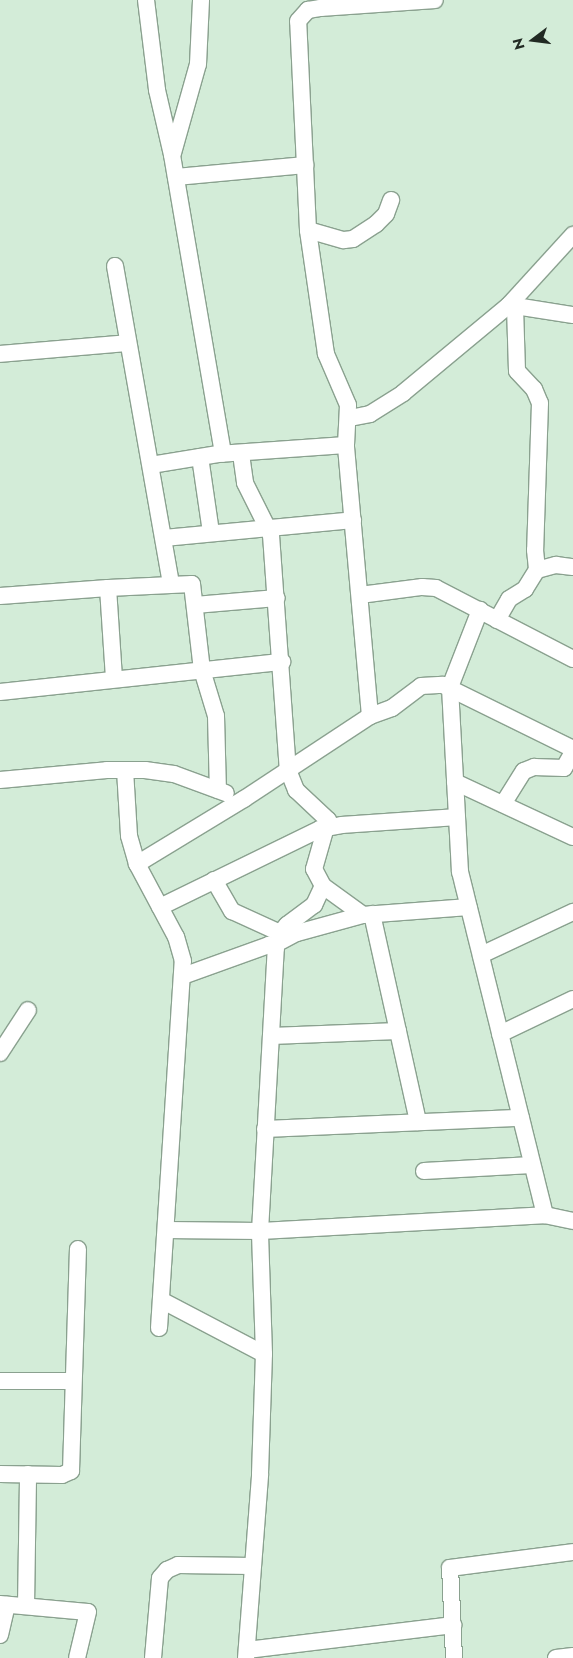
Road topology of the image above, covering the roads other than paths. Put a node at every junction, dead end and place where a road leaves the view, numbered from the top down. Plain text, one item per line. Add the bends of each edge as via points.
1 (146, 0) edge
2 (201, 0) edge
3 (435, 0) edge
4 (172, 155) junction
5 (305, 165) junction
6 (176, 177) junction
7 (391, 200) dead end
8 (308, 230) junction
9 (573, 234) edge
10 (114, 266) dead end
11 (512, 306) junction
12 (573, 315) edge
13 (128, 343) junction
14 (0, 354) edge
15 (350, 418) junction
16 (346, 445) junction
17 (223, 454) junction
18 (241, 454) junction
19 (200, 456) junction
20 (151, 465) junction
21 (353, 520) junction
22 (269, 526) junction
23 (211, 532) junction
24 (164, 538) junction
25 (573, 567) edge
26 (537, 570) junction
27 (171, 584) junction
28 (108, 588) junction
29 (360, 595) junction
30 (0, 596) edge
31 (277, 598) junction
32 (195, 605) junction
33 (480, 610) junction
34 (497, 620) junction
35 (573, 659) edge
36 (282, 662) junction
37 (202, 670) junction
38 (114, 679) junction
39 (450, 688) junction
40 (0, 692) edge
41 (370, 716) junction
42 (573, 751) edge
43 (125, 770) junction
44 (288, 770) junction
45 (0, 780) edge
46 (455, 782) junction
47 (218, 790) junction
48 (244, 799) junction
49 (503, 804) junction
50 (457, 818) junction
51 (328, 827) junction
52 (573, 837) edge
53 (137, 864) junction
54 (214, 880) junction
55 (324, 886) junction
56 (160, 907) junction
57 (469, 908) junction
58 (573, 912) edge
59 (368, 914) junction
60 (278, 940) junction
61 (481, 955) junction
62 (183, 976) junction
63 (573, 999) edge
64 (28, 1010) dead end
65 (398, 1031) junction
66 (500, 1034) junction
67 (271, 1036) junction
68 (0, 1053) edge
69 (520, 1118) junction
70 (418, 1122) junction
71 (265, 1129) junction
72 (532, 1166) junction
73 (424, 1171) dead end
74 (545, 1215) junction
75 (573, 1221) edge
76 (166, 1230) junction
77 (260, 1231) junction
78 (78, 1249) dead end
79 (161, 1300) junction
80 (160, 1328) dead end
81 (264, 1354) junction
82 (0, 1381) edge
83 (73, 1382) junction
84 (0, 1474) edge
85 (28, 1474) junction
86 (573, 1552) edge
87 (252, 1566) junction
88 (3, 1604) edge
89 (26, 1606) junction
90 (452, 1625) junction
91 (0, 1635) edge
92 (247, 1654) edge
93 (573, 1656) edge
94 (77, 1658) edge
95 (153, 1658) edge
96 (454, 1658) edge
97 (556, 1658) edge

1 - 4 street via 157,90
2 - 4 street via 198,64
3 - 5 street via 320,8 302,14 297,29
4 - 6 street
5 - 6 street
5 - 8 street
6 - 17 street
7 - 8 street via 386,214 353,239 344,240
8 - 15 street via 326,354 346,396
9 - 11 street
10 - 13 street
11 - 12 street
11 - 15 street via 387,406
11 - 26 street via 518,376 534,389 540,403
13 - 14 street
13 - 20 street
15 - 16 street
16 - 18 street
16 - 21 street
17 - 18 street
17 - 19 street
18 - 22 street via 245,484
19 - 20 street
19 - 23 street
20 - 24 street
21 - 22 street
21 - 29 street
22 - 23 street
22 - 31 street
23 - 24 street
24 - 27 street
25 - 26 street via 556,565
26 - 34 street via 525,588 508,602
27 - 28 street
27 - 32 street via 192,584
28 - 30 street
28 - 38 street
29 - 33 street via 429,587
29 - 41 street
31 - 32 street
31 - 36 street
32 - 37 street
33 - 34 street
33 - 39 street
34 - 35 street
36 - 37 street
36 - 44 street
37 - 38 street
37 - 47 street via 216,716
38 - 40 street
39 - 41 street via 435,683 421,686 392,708
39 - 42 street
39 - 46 street
41 - 44 street
42 - 49 street via 564,768 534,767 524,771
43 - 45 street
43 - 47 street via 174,774
43 - 53 street via 129,836
44 - 48 street
44 - 51 street via 300,795 327,817
46 - 49 street
46 - 50 street
47 - 48 street
48 - 53 street
49 - 52 street
50 - 51 street
50 - 57 street via 460,872
51 - 54 street
51 - 55 street via 318,846 314,869
53 - 56 street
54 - 56 street
54 - 60 street via 232,912
55 - 59 street
55 - 60 street via 314,905
56 - 62 street via 176,937
57 - 59 street
57 - 61 street
58 - 61 street
59 - 60 street
59 - 65 street
60 - 62 street
60 - 67 street
61 - 66 street
62 - 76 street
63 - 66 street
64 - 68 street
65 - 67 street
65 - 70 street
66 - 69 street
67 - 71 street
69 - 70 street
69 - 72 street
70 - 71 street
71 - 77 street
72 - 73 street
72 - 74 street
74 - 75 street
74 - 77 street
76 - 77 street
76 - 79 street
77 - 81 street
78 - 83 street
79 - 80 street
79 - 81 street
81 - 87 street
82 - 83 street
83 - 85 street via 71,1470 62,1475
84 - 85 street
85 - 89 street
86 - 90 street via 450,1568
87 - 92 street
87 - 95 street via 178,1565 167,1570 160,1578
88 - 89 street
88 - 91 street
89 - 94 street via 88,1612
90 - 92 street
90 - 96 street
93 - 97 street

